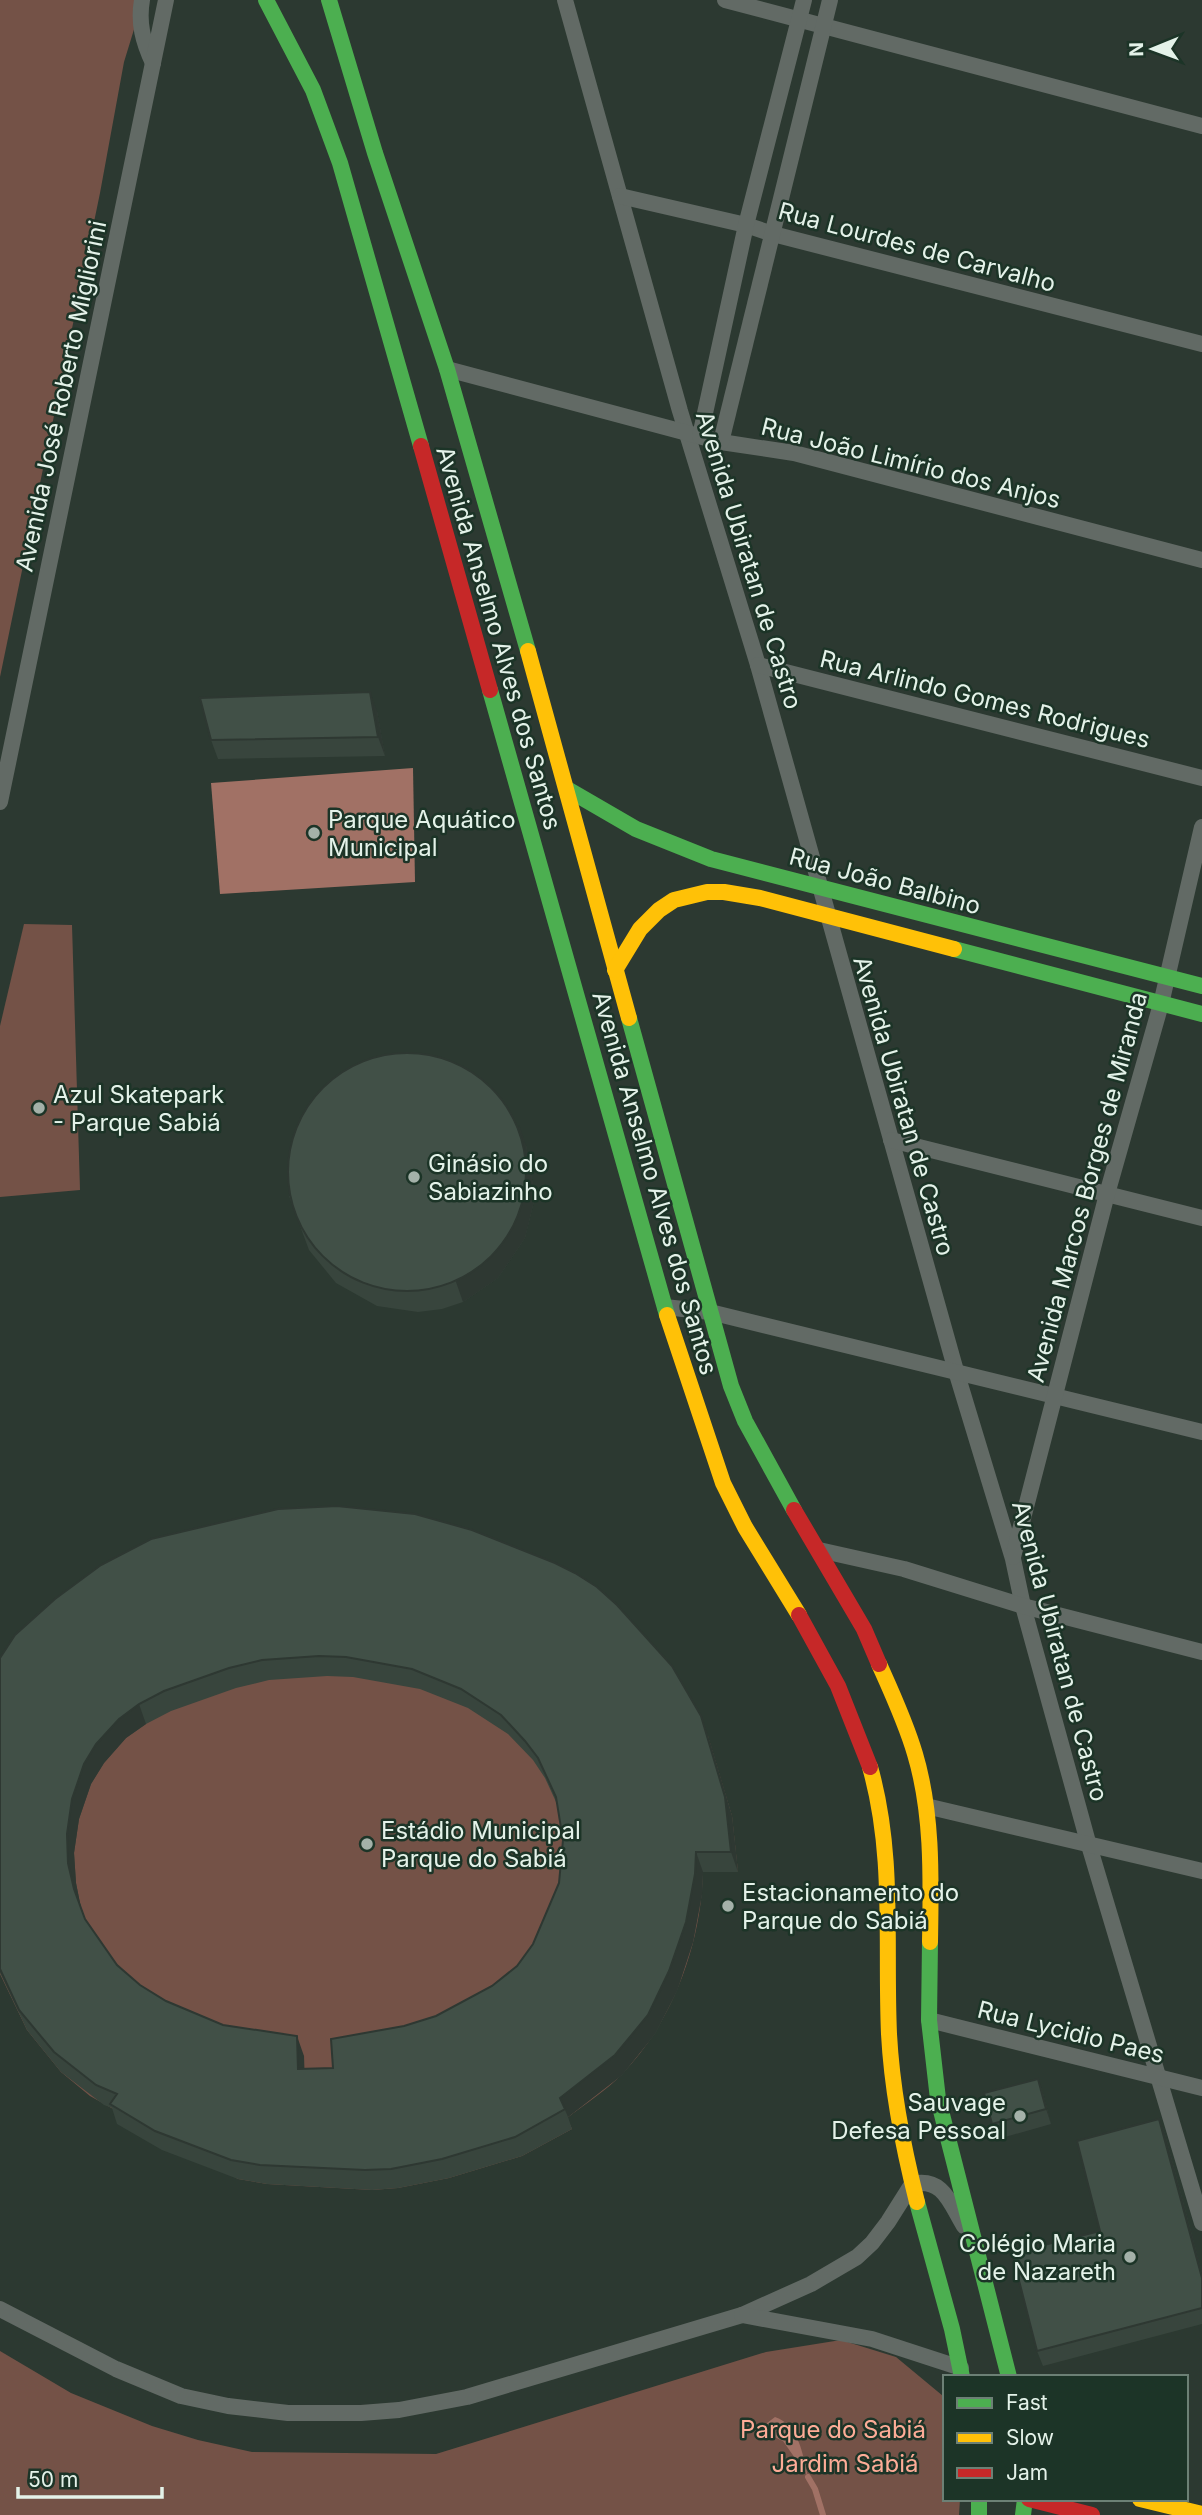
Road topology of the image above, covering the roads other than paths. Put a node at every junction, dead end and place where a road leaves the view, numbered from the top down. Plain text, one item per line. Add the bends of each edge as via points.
1 (142, 0) edge
2 (166, 0) edge
3 (266, 0) edge
4 (329, 0) edge
5 (565, 0) edge
6 (725, 0) edge
7 (804, 0) edge
8 (830, 0) edge
9 (799, 18) junction
10 (822, 25) junction
11 (153, 63) junction
12 (1202, 126) edge
13 (365, 161) junction
14 (340, 163) junction
15 (620, 196) junction
16 (746, 225) junction
17 (773, 234) junction
18 (1202, 344) edge
19 (447, 369) junction
20 (693, 433) junction
21 (720, 442) junction
22 (1202, 559) edge
23 (758, 665) junction
24 (1202, 778) edge
25 (567, 789) junction
26 (0, 802) edge
27 (1202, 827) edge
28 (818, 886) junction
29 (826, 915) junction
30 (615, 970) junction
31 (1166, 978) junction
32 (1202, 986) edge
33 (1161, 1004) junction
34 (1202, 1014) edge
35 (891, 1140) junction
36 (1107, 1194) junction
37 (1202, 1218) edge
38 (665, 1307) junction
39 (710, 1312) junction
40 (956, 1371) junction
41 (1054, 1396) junction
42 (1202, 1432) edge
43 (819, 1550) junction
44 (1013, 1559) junction
45 (1023, 1606) junction
46 (1202, 1652) edge
47 (926, 1806) junction
48 (1088, 1843) junction
49 (1202, 1871) edge
50 (929, 2020) junction
51 (1158, 2077) junction
52 (1202, 2088) edge
53 (912, 2184) junction
54 (1202, 2223) edge
55 (974, 2241) junction
56 (0, 2309) edge
57 (742, 2315) junction
58 (962, 2372) edge
59 (1009, 2375) edge
60 (1035, 2501) edge
61 (1145, 2501) edge
62 (1175, 2512) edge
63 (1202, 2514) edge
64 (1091, 2515) edge

1 - 11 street via 139,17
2 - 11 street, Avenida José Roberto Migliorini
3 - 14 main road, Avenida Anselmo Alves dos Santos via 313,90
4 - 13 main road, Avenida Anselmo Alves dos Santos
5 - 15 street, Avenida Ubiratan de Castro
6 - 9 street
7 - 9 street
8 - 10 street
9 - 10 street
9 - 16 street
10 - 12 street
10 - 17 street
11 - 26 street, Avenida José Roberto Migliorini
13 - 14 main road
13 - 19 main road, Avenida Anselmo Alves dos Santos
14 - 38 main road, Avenida Anselmo Alves dos Santos
15 - 16 street, Rua Lourdes de Carvalho
15 - 20 street, Avenida Ubiratan de Castro
16 - 17 street, Rua Lourdes de Carvalho
16 - 20 street
17 - 18 street, Rua Lourdes de Carvalho
17 - 21 street
19 - 20 street, Rua João Limírio dos Anjos
19 - 25 main road, Avenida Anselmo Alves dos Santos
20 - 21 street, Rua João Limírio dos Anjos
20 - 23 street, Avenida Ubiratan de Castro
21 - 22 street, Rua João Limírio dos Anjos via 793,453
23 - 24 street, Rua Arlindo Gomes Rodrigues
23 - 28 street, Avenida Ubiratan de Castro
25 - 28 main road, Rua João Balbino via 670,844
25 - 30 main road, Avenida Anselmo Alves dos Santos
27 - 31 street, Avenida Marcos Borges de Miranda
28 - 29 street, Avenida Ubiratan de Castro
28 - 31 main road, Rua João Balbino
29 - 30 main road, Rua João Balbino via 729,892 684,895 655,912
29 - 33 main road, Rua João Balbino
29 - 35 street, Avenida Ubiratan de Castro
30 - 39 main road, Avenida Anselmo Alves dos Santos
31 - 32 main road, Rua João Balbino
31 - 33 street, Avenida Marcos Borges de Miranda
33 - 34 main road, Rua João Balbino
33 - 36 street, Avenida Marcos Borges de Miranda
35 - 36 street
35 - 40 street, Avenida Ubiratan de Castro
36 - 37 street
36 - 41 street, Avenida Marcos Borges de Miranda
38 - 39 street
38 - 53 main road, Avenida Anselmo Alves dos Santos via 720,1476 844,1699 874,1784 884,1826 888,1880 891,2064
39 - 40 street
39 - 43 main road, Avenida Anselmo Alves dos Santos via 745,1421
40 - 41 street
40 - 44 street, Avenida Ubiratan de Castro
41 - 42 street
41 - 44 street, Avenida Marcos Borges de Miranda
43 - 45 street via 904,1569
43 - 47 main road, Avenida Anselmo Alves dos Santos via 885,1673 916,1756
44 - 45 street, Avenida Ubiratan de Castro
45 - 46 street
45 - 48 street, Avenida Ubiratan de Castro
47 - 48 street
47 - 50 main road, Avenida Anselmo Alves dos Santos via 932,1878
48 - 49 street
48 - 51 street, Avenida Ubiratan de Castro
50 - 51 street, Rua Lycidio Paes
50 - 55 main road, Avenida Anselmo Alves dos Santos via 938,2099
51 - 52 street, Rua Lycidio Paes
51 - 54 street, Avenida Ubiratan de Castro
53 - 55 street via 923,2181 942,2190
53 - 57 street via 888,2222 857,2257
53 - 58 main road, Avenida Anselmo Alves dos Santos
55 - 59 main road, Avenida Anselmo Alves dos Santos
56 - 57 street via 116,2369 180,2396 300,2413 399,2410 467,2397
57 - 58 street via 872,2339
60 - 64 main road
61 - 62 main road
62 - 63 main road

